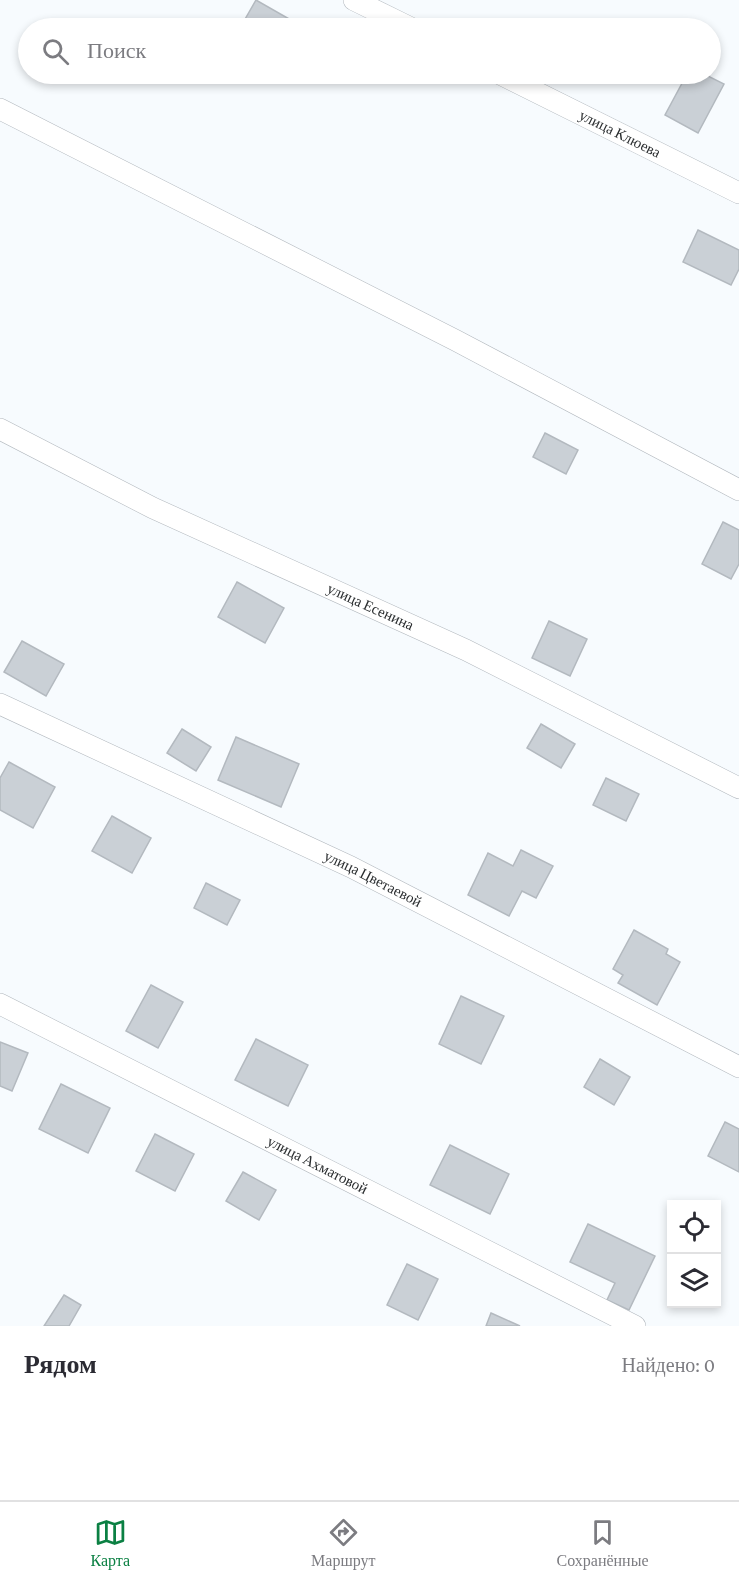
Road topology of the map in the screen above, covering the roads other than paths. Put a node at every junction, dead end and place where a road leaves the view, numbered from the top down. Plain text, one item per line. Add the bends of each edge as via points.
1 (354, 0) edge
2 (391, 18) edge
3 (520, 84) edge
4 (0, 109) edge
5 (739, 193) edge
6 (0, 429) edge
7 (739, 490) edge
8 (0, 704) edge
9 (739, 788) edge
10 (0, 1004) edge
11 (739, 1067) edge
12 (635, 1326) edge

1 - 2 street
3 - 5 street, улица Клюева
4 - 7 street via 455,340
6 - 9 street, улица Есенина via 153,508 466,650
8 - 11 street, улица Цветаевой via 351,867
10 - 12 street, улица Ахматовой

